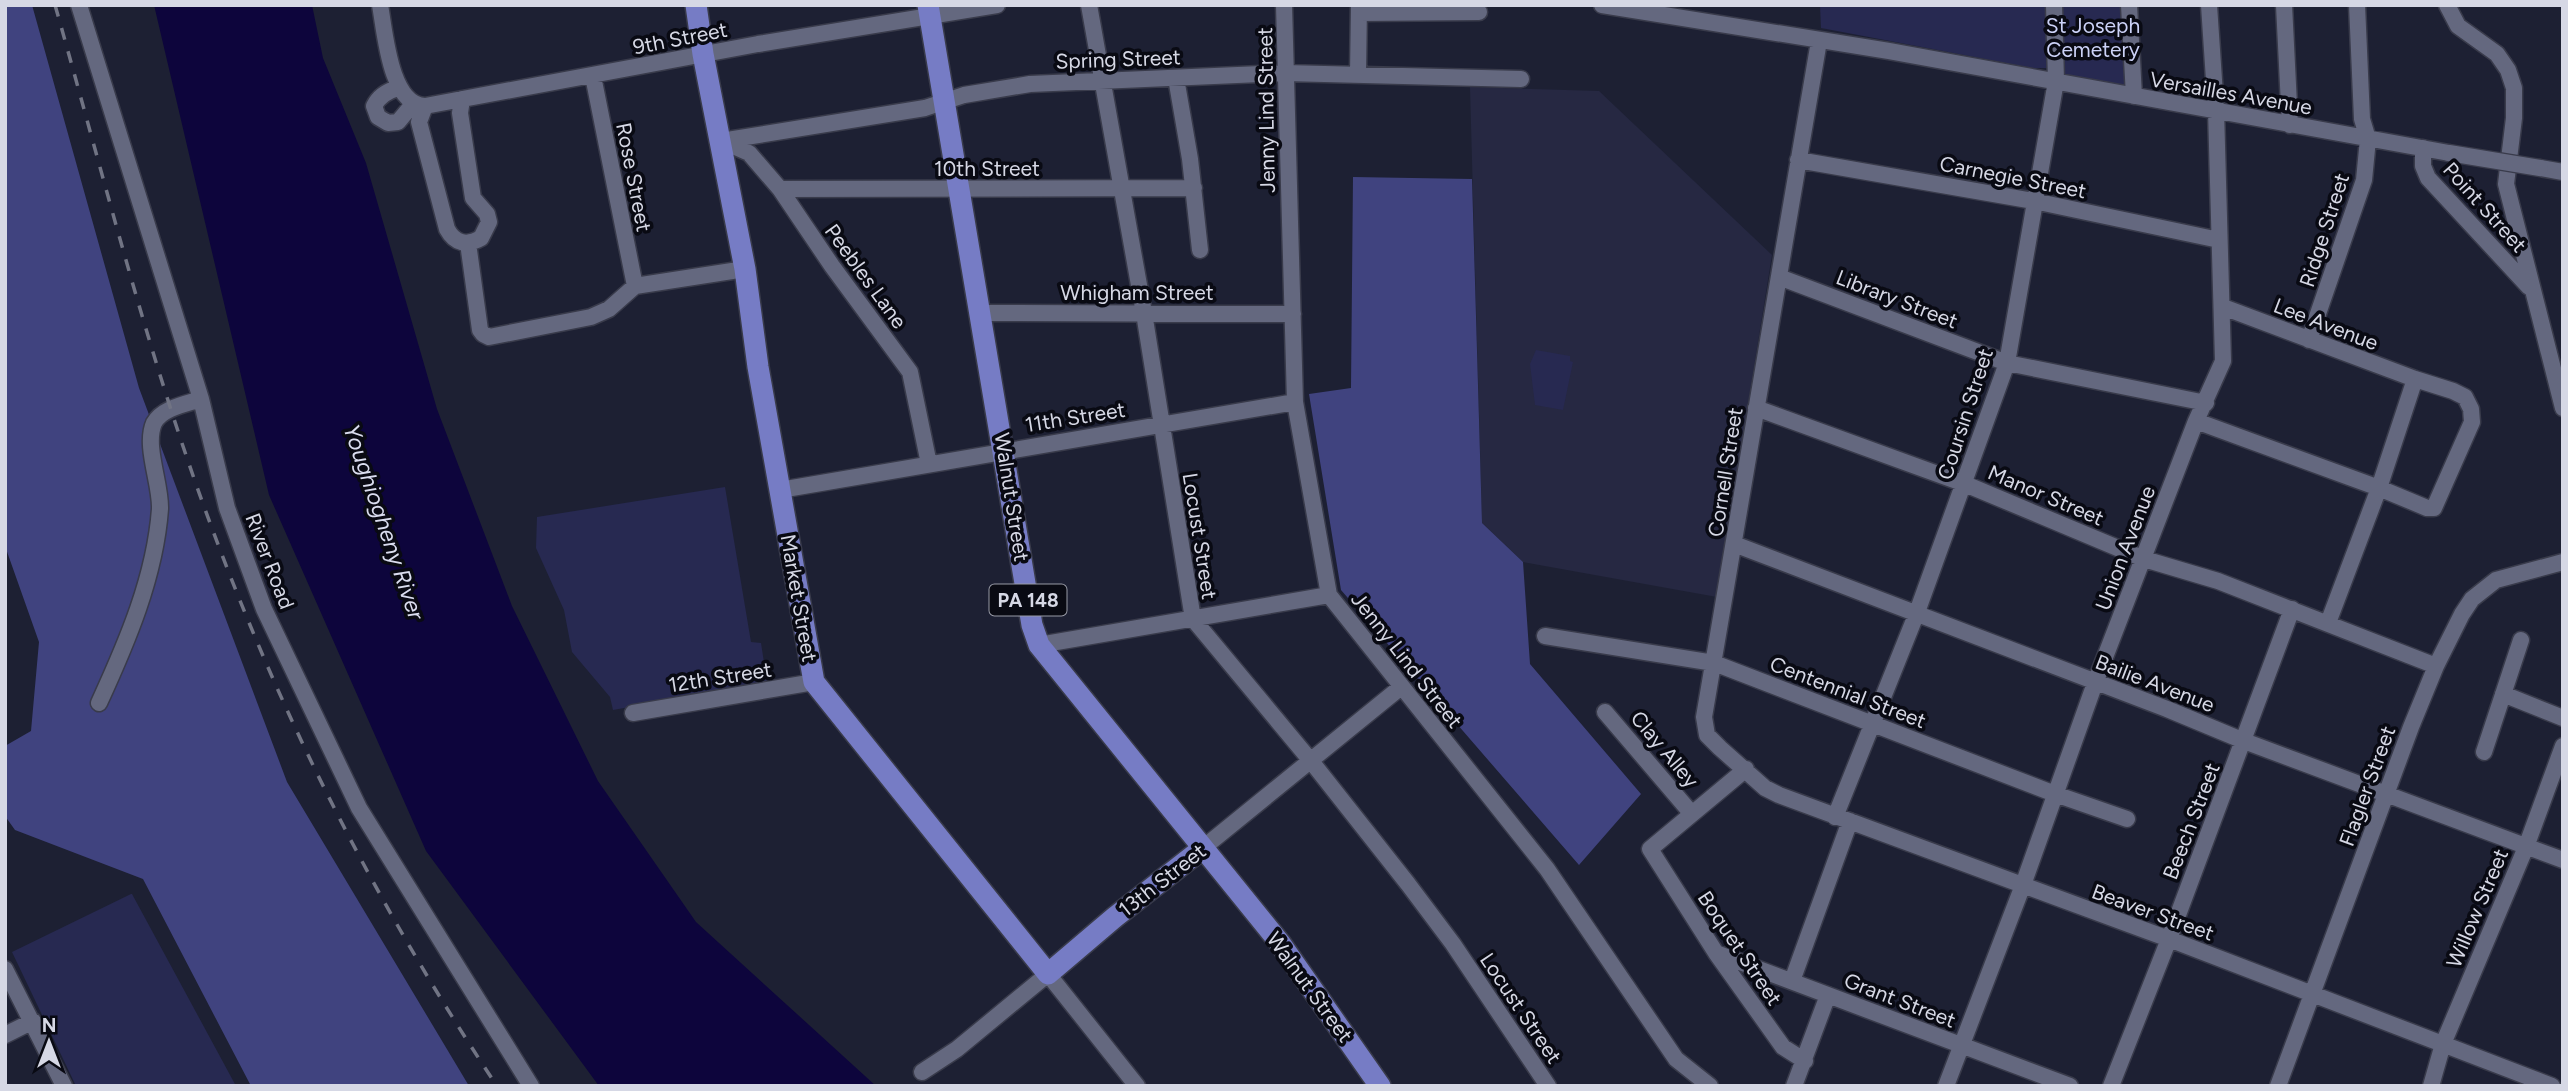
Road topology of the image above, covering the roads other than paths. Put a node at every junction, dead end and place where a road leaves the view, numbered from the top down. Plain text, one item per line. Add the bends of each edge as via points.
1 (79, 5) edge
2 (380, 5) edge
3 (696, 5) edge
4 (997, 5) edge
5 (1089, 5) edge
6 (1284, 5) edge
7 (1602, 5) edge
8 (2054, 5) edge
9 (2129, 5) edge
10 (2209, 5) edge
11 (2284, 5) edge
12 (2357, 5) edge
13 (2447, 5) edge
14 (1359, 9) edge
15 (929, 11) edge
16 (1479, 12) dead end
17 (1819, 41) junction
18 (703, 54) junction
19 (1285, 73) junction
20 (1358, 74) junction
21 (593, 76) junction
22 (1176, 78) junction
23 (1521, 79) dead end
24 (1102, 81) junction
25 (2056, 82) junction
26 (398, 88) junction
27 (2134, 96) junction
28 (462, 99) junction
29 (945, 100) junction
30 (419, 105) junction
31 (2216, 110) junction
32 (2290, 125) junction
33 (2368, 139) junction
34 (721, 141) junction
35 (2423, 148) junction
36 (1798, 160) junction
37 (2563, 172) edge
38 (1194, 188) junction
39 (780, 189) junction
40 (960, 189) junction
41 (1120, 189) junction
42 (2034, 201) junction
43 (2219, 240) junction
44 (468, 243) junction
45 (1200, 250) dead end
46 (746, 269) junction
47 (1779, 277) junction
48 (635, 286) junction
49 (2531, 288) junction
50 (2223, 307) junction
51 (981, 313) junction
52 (1144, 313) junction
53 (1293, 314) junction
54 (2309, 340) junction
55 (2007, 363) junction
56 (2415, 379) junction
57 (201, 399) junction
58 (1295, 402) junction
59 (2206, 403) junction
60 (1756, 408) junction
61 (2563, 408) edge
62 (2196, 421) junction
63 (1161, 425) junction
64 (1004, 450) junction
65 (929, 464) junction
66 (1965, 484) junction
67 (2379, 488) junction
68 (780, 490) junction
69 (1734, 544) junction
70 (2144, 559) junction
71 (2563, 562) edge
72 (1329, 595) junction
73 (2292, 609) junction
74 (1916, 615) junction
75 (1192, 619) junction
76 (2328, 623) junction
77 (1545, 636) dead end
78 (2521, 640) dead end
79 (1039, 645) junction
80 (1714, 663) junction
81 (2437, 666) junction
82 (814, 682) junction
83 (2095, 683) junction
84 (1401, 687) junction
85 (2503, 694) junction
86 (99, 703) dead end
87 (1605, 712) dead end
88 (633, 713) dead end
89 (2563, 718) edge
90 (1873, 724) junction
91 (2244, 741) junction
92 (2563, 746) edge
93 (2484, 752) dead end
94 (1311, 761) junction
95 (1746, 769) junction
96 (2387, 793) junction
97 (2055, 794) junction
98 (1692, 814) junction
99 (1843, 819) junction
100 (2127, 820) dead end
101 (2526, 847) junction
102 (1203, 848) junction
103 (2563, 860) edge
104 (2023, 885) junction
105 (2169, 939) junction
106 (1716, 953) junction
107 (5, 969) edge
108 (1048, 974) junction
109 (1792, 981) junction
110 (2312, 993) junction
111 (1828, 995) junction
112 (33, 1021) junction
113 (5, 1035) edge
114 (2443, 1044) junction
115 (1962, 1047) junction
116 (1805, 1061) junction
117 (922, 1072) dead end
118 (64, 1086) edge
119 (531, 1086) edge
120 (1137, 1086) edge
121 (1380, 1086) edge
122 (1548, 1086) edge
123 (1710, 1086) edge
124 (1794, 1086) edge
125 (1946, 1086) edge
126 (2070, 1086) edge
127 (2111, 1086) edge
128 (2278, 1086) edge
129 (2431, 1086) edge
130 (2552, 1086) edge

1 - 57 street, River Road
2 - 26 street
3 - 18 main road, Market Street
4 - 15 street, 9th Street
5 - 24 street, Locust Street
6 - 19 street, Jenny Lind Street
7 - 17 street, Versailles Avenue
8 - 25 street, Coursin Street
9 - 27 street
10 - 31 street, Union Avenue
11 - 32 street
12 - 33 street, Ridge Street via 2362,119
13 - 49 street via 2458,26 2497,54 2514,88 2506,184
14 - 16 street
14 - 20 street
15 - 18 street, 9th Street
15 - 29 main road, Walnut Street / PA 148
17 - 25 street, Versailles Avenue
17 - 36 street, Cornell Street
18 - 21 street, 9th Street
18 - 34 main road, Market Street
19 - 20 street, Spring Street
19 - 22 street, Spring Street
19 - 53 street, Jenny Lind Street
20 - 23 street, Spring Street
21 - 28 street, 9th Street
21 - 48 street, Rose Street
22 - 24 street, Spring Street
22 - 38 street
24 - 29 street, Spring Street via 1030,84
24 - 41 street, Locust Street
25 - 27 street, Versailles Avenue
25 - 42 street, Coursin Street
26 - 30 street
26 - 30 street, 9th Street via 377,100 378,117 398,122
27 - 31 street, Versailles Avenue
28 - 30 street, 9th Street
28 - 44 street via 460,113 473,198 489,222 481,238
29 - 34 street, Spring Street
29 - 40 main road, Walnut Street / PA 148
30 - 44 street via 419,122 447,229 458,242
31 - 32 street, Versailles Avenue
31 - 43 street, Union Avenue
32 - 33 street, Versailles Avenue
33 - 35 street, Versailles Avenue
33 - 54 street, Ridge Street via 2364,180
34 - 39 street, Peebles Lane via 750,153
34 - 46 main road, Market Street
35 - 37 street, Versailles Avenue, bridge
35 - 49 street, Point Street via 2428,178
36 - 42 street, Carnegie Street
36 - 47 street, Cornell Street
38 - 41 street, 10th Street
38 - 45 street
39 - 40 street, 10th Street
39 - 65 street, Peebles Lane via 910,372
40 - 41 street, 10th Street
40 - 51 main road, Walnut Street / PA 148
41 - 52 street, Locust Street
42 - 43 street, Carnegie Street
42 - 55 street, Coursin Street
43 - 50 street, Union Avenue
44 - 48 street via 480,330 489,337 591,317 609,309
46 - 48 street
46 - 68 main road, Market Street
47 - 55 street, Library Street
47 - 60 street, Cornell Street
49 - 61 street
50 - 54 street, Lee Avenue
50 - 59 street, Union Avenue via 2222,361
51 - 52 street, Whigham Street
51 - 64 main road, Walnut Street / PA 148
52 - 53 street, Whigham Street
52 - 63 street, Locust Street
53 - 58 street, Jenny Lind Street
54 - 56 street, Lee Avenue
55 - 59 street, Library Street
55 - 66 street, Coursin Street
56 - 67 street
56 - 67 street via 2465,397 2472,422 2434,508
57 - 86 street via 155,421 151,436 160,507 151,562 131,633
57 - 119 street, River Road via 227,508 264,609 359,808
58 - 63 street, 11th Street
58 - 72 street, Jenny Lind Street
59 - 62 street, Union Avenue
60 - 66 street, Manor Street
60 - 69 street, Cornell Street
62 - 67 street
62 - 70 street, Union Avenue
63 - 64 street, 11th Street
63 - 75 street, Locust Street
64 - 65 street, 11th Street
64 - 79 main road, Walnut Street / PA 148
65 - 68 street, 11th Street
66 - 70 street, Manor Street
66 - 74 street, Coursin Street
67 - 76 street
68 - 82 main road, Market Street
69 - 74 street, Bailie Avenue
69 - 80 street, Cornell Street
70 - 73 street, Manor Street
70 - 83 street, Union Avenue
71 - 81 street, Flagler Street via 2497,580 2482,590 2462,614
72 - 75 street
72 - 84 street, Jenny Lind Street
73 - 76 street, Manor Street
73 - 91 street, Beech Street
74 - 83 street, Bailie Avenue
74 - 90 street, Coursin Street
75 - 79 street
75 - 94 street, Locust Street
76 - 81 street, Manor Street
77 - 80 street, Centennial Street
78 - 85 street
79 - 102 main road, Walnut Street / PA 148
80 - 90 street, Centennial Street
80 - 95 street, Cornell Street via 1704,718 1707,735
81 - 96 street, Flagler Street
82 - 88 street, 12th Street
82 - 108 main road, Market Street
83 - 91 street, Bailie Avenue
83 - 97 street, Union Avenue
84 - 94 street, 13th Street
84 - 123 street, Jenny Lind Street via 1546,869 1676,1059
85 - 89 street
85 - 93 street
87 - 98 street, Clay Alley
90 - 97 street, Centennial Street
90 - 99 street, Coursin Street
91 - 96 street, Bailie Avenue
91 - 105 street, Beech Street
92 - 101 street, Willow Street
94 - 102 street, 13th Street
94 - 122 street, Locust Street via 1453,944
95 - 98 street
95 - 99 street, Beaver Street via 1765,788
96 - 101 street, Bailie Avenue
96 - 110 street, Flagler Street
97 - 100 street, Centennial Street
97 - 104 street, Union Avenue
98 - 106 street, Boquet Street via 1650,849
99 - 104 street, Beaver Street
99 - 109 street, Coursin Street
101 - 103 street, Bailie Avenue
101 - 114 street, Willow Street
102 - 108 main road, 13th Street
102 - 121 main road, Walnut Street / PA 148 via 1280,943
104 - 105 street, Beaver Street
104 - 115 street, Union Avenue
105 - 110 street, Beaver Street
105 - 127 street, Beech Street
106 - 109 street, Grant Street
106 - 116 street, Boquet Street via 1783,1047
107 - 112 street
108 - 117 street, 13th Street
108 - 120 street, Market Street
109 - 111 street, Grant Street
110 - 114 street, Beaver Street
110 - 128 street, Flagler Street
111 - 115 street, Grant Street
111 - 116 street
112 - 113 street
112 - 118 street
114 - 129 street, Willow Street
114 - 130 street, Beaver Street
115 - 125 street, Union Avenue
115 - 126 street, Grant Street
116 - 124 street

